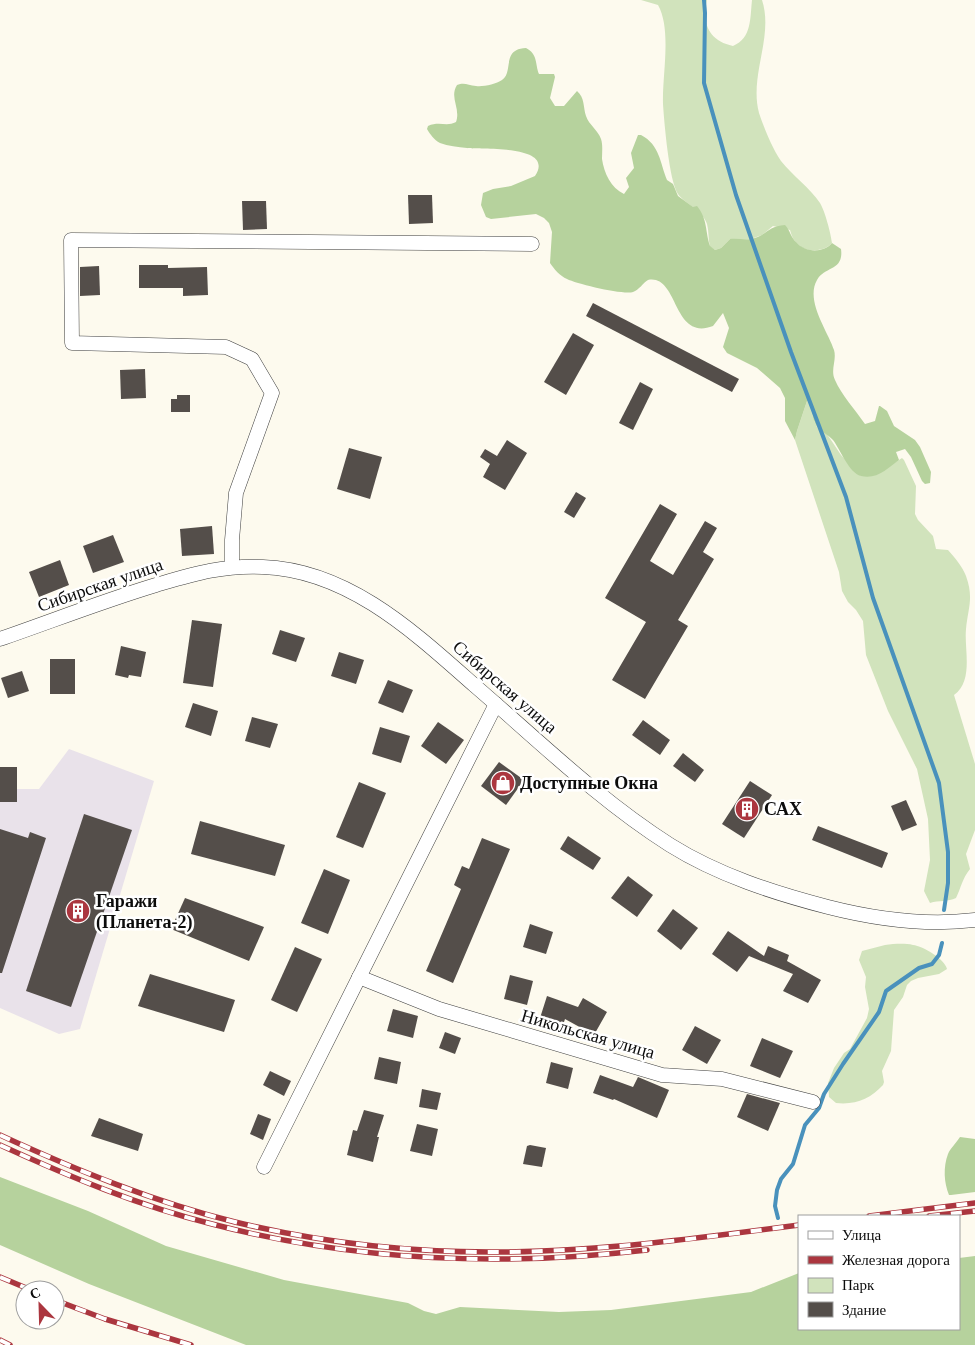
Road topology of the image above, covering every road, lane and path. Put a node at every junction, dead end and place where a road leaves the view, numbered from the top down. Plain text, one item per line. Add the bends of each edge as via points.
1 (532, 244) dead end
2 (232, 567) junction
3 (0, 639) edge
4 (496, 704) junction
5 (975, 920) edge
6 (359, 977) junction
7 (813, 1102) dead end
8 (264, 1167) dead end

1 - 2 street via 71,240 72,343 226,347 252,359 272,393 236,493
2 - 3 street, Сибирская улица via 209,570 132,592
2 - 4 street, Сибирская улица via 295,570 333,582 411,630
4 - 5 street, Сибирская улица via 631,818 672,846 742,880 846,911 911,922
4 - 6 street
6 - 7 street, Никольская улица via 439,1009 662,1075 722,1079
6 - 8 street

